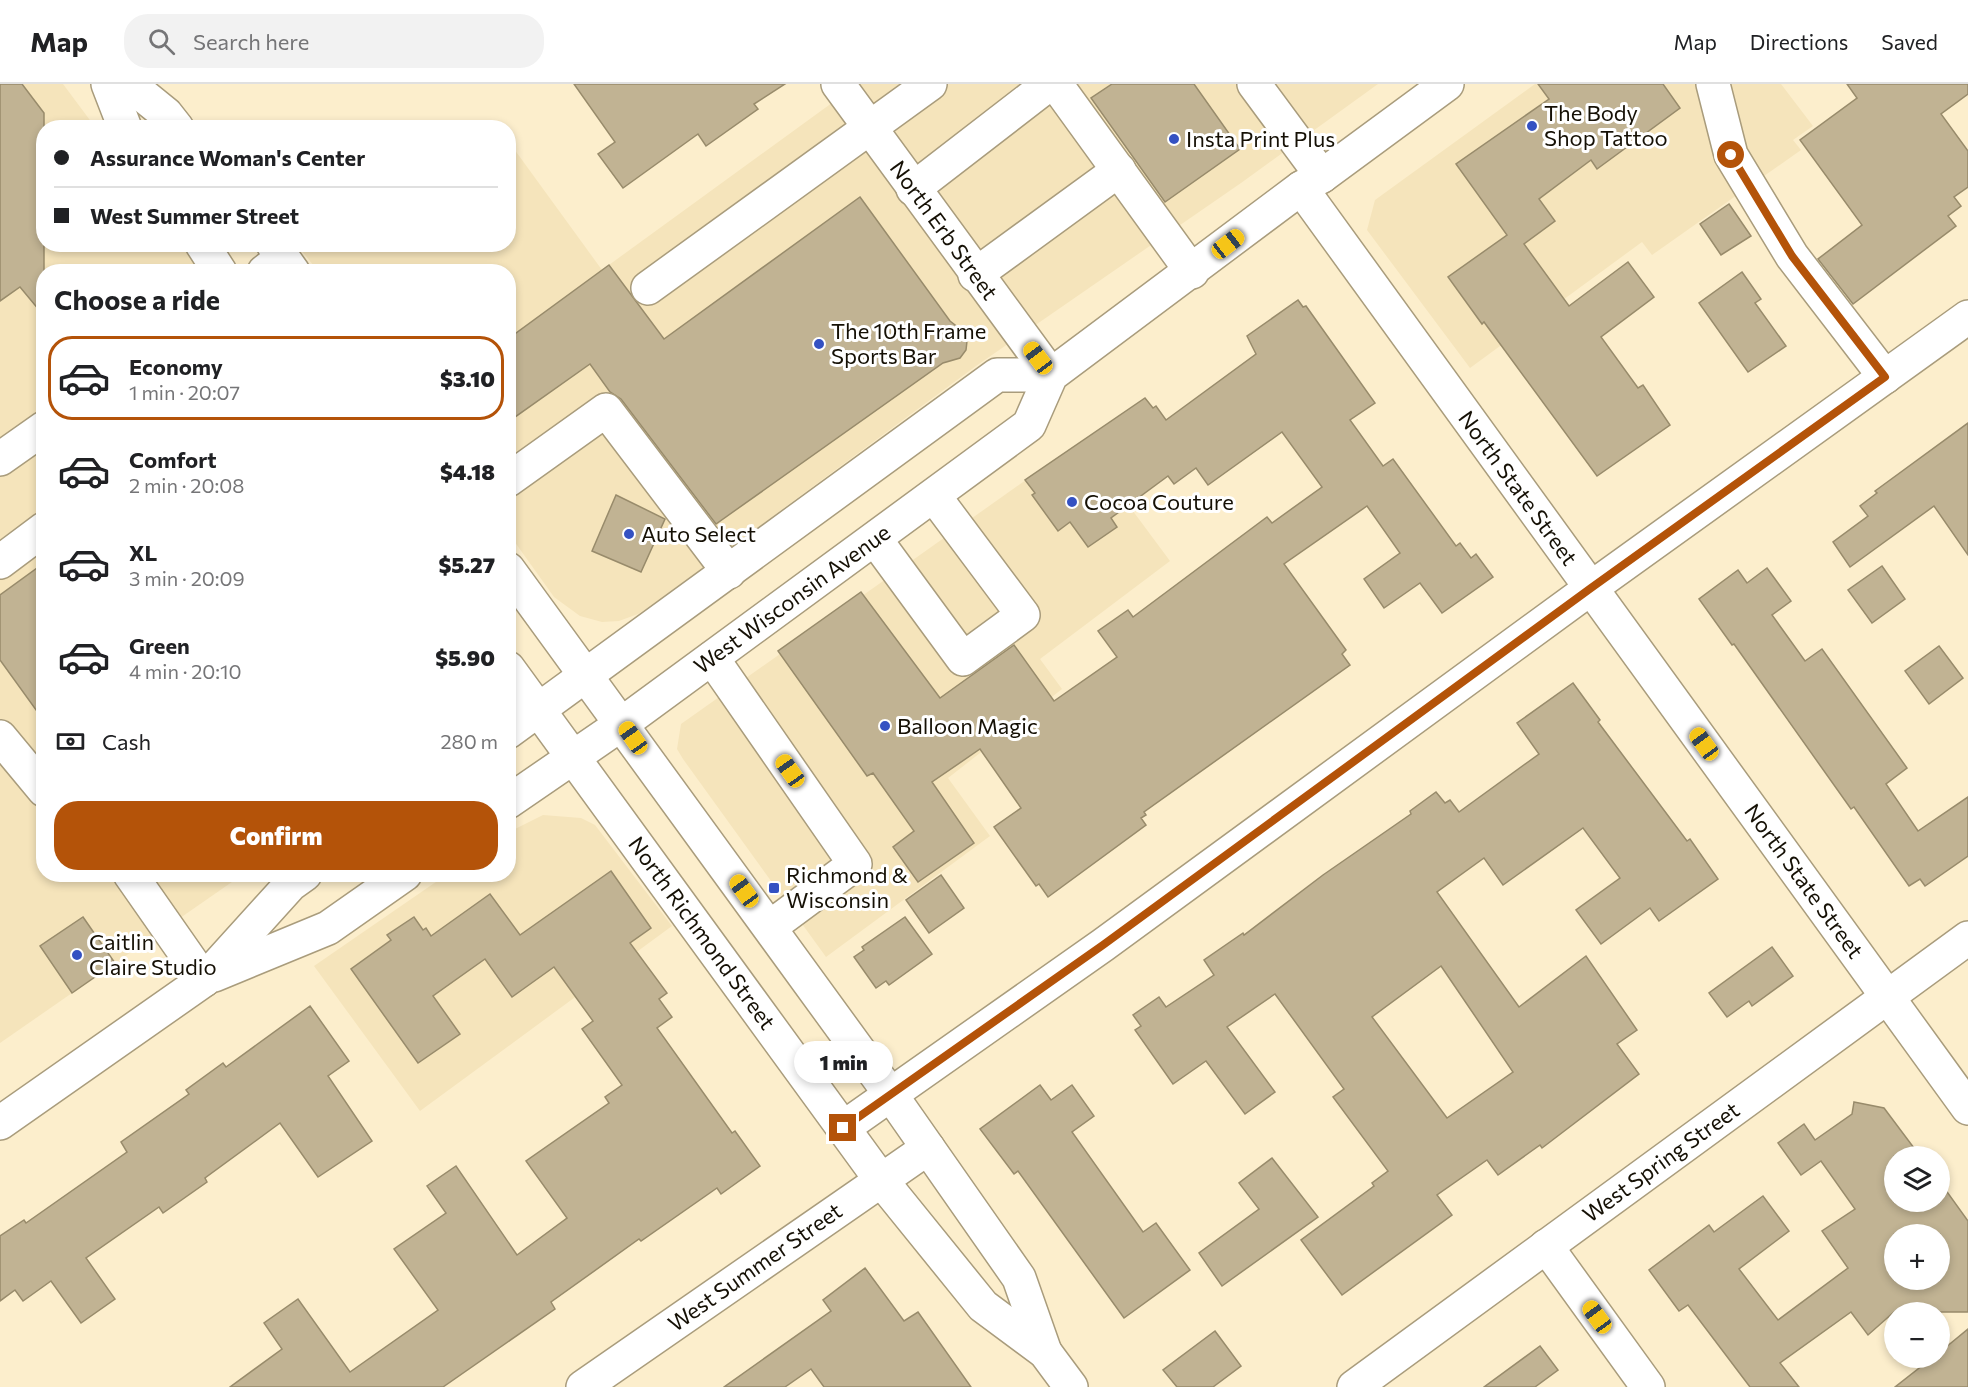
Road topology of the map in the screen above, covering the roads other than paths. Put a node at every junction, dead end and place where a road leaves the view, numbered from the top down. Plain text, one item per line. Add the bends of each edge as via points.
1 (114, 84) edge
2 (837, 84) edge
3 (930, 84) edge
4 (1254, 84) edge
5 (1447, 84) edge
6 (1713, 84) edge
7 (123, 120) edge
8 (171, 120) edge
9 (869, 127) junction
10 (1119, 170) junction
11 (1312, 182) junction
12 (913, 189) junction
13 (1192, 272) junction
14 (975, 275) junction
15 (648, 288) dead end
16 (1968, 317) edge
17 (1051, 375) junction
18 (1885, 377) junction
19 (36, 434) edge
20 (0, 459) edge
21 (516, 474) edge
22 (934, 496) junction
23 (36, 535) edge
24 (875, 539) junction
25 (0, 562) edge
26 (729, 572) junction
27 (516, 580) edge
28 (1591, 588) junction
29 (712, 658) junction
30 (588, 676) junction
31 (516, 679) edge
32 (540, 711) junction
33 (623, 723) junction
34 (516, 727) edge
35 (0, 736) edge
36 (574, 757) junction
37 (36, 780) edge
38 (516, 797) edge
39 (136, 882) edge
40 (294, 882) edge
41 (394, 882) edge
42 (770, 927) junction
43 (1968, 938) edge
44 (204, 980) junction
45 (1887, 996) junction
46 (891, 1095) junction
47 (1968, 1108) edge
48 (1, 1122) edge
49 (843, 1128) junction
50 (928, 1148) junction
51 (881, 1180) junction
52 (1546, 1246) junction
53 (1045, 1352) junction
54 (583, 1387) edge
55 (1071, 1387) edge
56 (1354, 1387) edge
57 (1648, 1387) edge

1 - 7 main road
1 - 8 main road
2 - 9 main road, North Erb Street
3 - 9 main road
4 - 11 main road, North State Street
5 - 11 main road
6 - 18 main road via 1731,155 1792,256
9 - 12 main road, North Erb Street
9 - 15 main road
10 - 12 main road via 1058,87 1049,84
10 - 13 main road
10 - 14 main road
11 - 13 main road
11 - 28 main road, North State Street
12 - 14 main road, North Erb Street
13 - 17 main road
14 - 17 main road, North Erb Street
16 - 18 main road
17 - 22 main road, West Wisconsin Avenue via 1029,425
17 - 26 main road via 997,375
18 - 28 main road
19 - 20 main road
21 - 26 main road via 606,410
22 - 24 main road, West Wisconsin Avenue
22 - 24 main road via 1023,615 963,659
23 - 25 main road
24 - 29 main road, West Wisconsin Avenue
26 - 30 main road
27 - 30 main road, North Richmond Street
28 - 45 main road, North State Street
28 - 46 main road
29 - 33 main road, West Wisconsin Avenue
29 - 42 main road via 855,864
30 - 32 main road
30 - 33 main road, North Richmond Street
31 - 32 main road, North Richmond Street
32 - 34 main road
32 - 36 main road, North Richmond Street
33 - 36 main road, West Wisconsin Avenue
33 - 42 main road, North Richmond Street
35 - 37 main road
36 - 38 main road, West Wisconsin Avenue
36 - 49 main road, North Richmond Street
39 - 44 main road
40 - 44 main road
41 - 44 main road via 328,928
42 - 46 main road, North Richmond Street
43 - 45 main road, West Spring Street
44 - 48 main road
45 - 47 main road, North State Street
45 - 52 main road, West Spring Street
46 - 49 main road
46 - 50 main road, North Richmond Street
49 - 51 main road, North Richmond Street
50 - 51 main road, West Summer Street
50 - 53 main road, North Richmond Street via 1019,1278
51 - 53 main road, North Richmond Street via 983,1306
51 - 54 main road, West Summer Street
52 - 56 main road, West Spring Street
52 - 57 main road
53 - 55 main road, North Richmond Street

